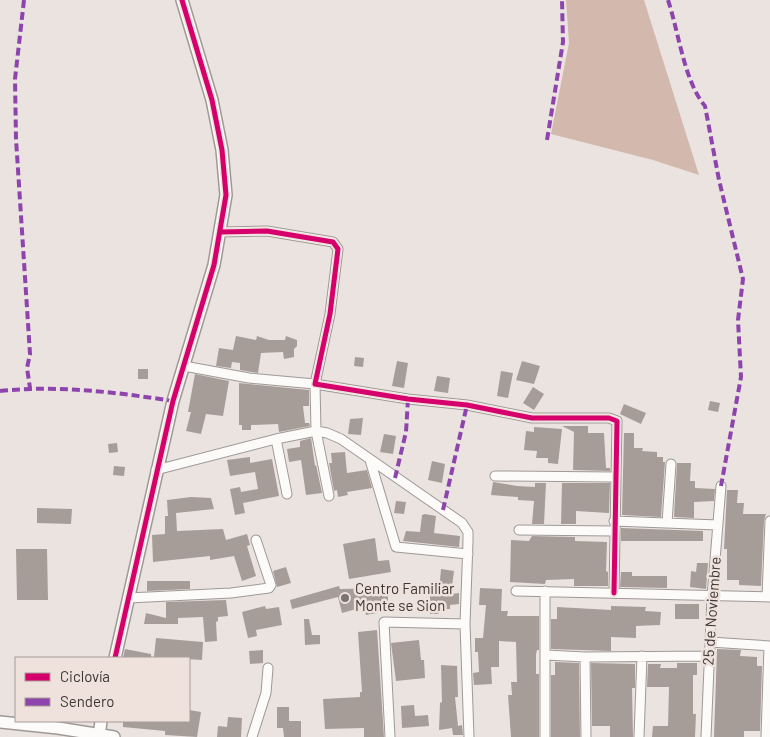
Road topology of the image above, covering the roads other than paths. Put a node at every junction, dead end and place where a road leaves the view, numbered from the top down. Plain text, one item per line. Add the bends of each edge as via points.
1 (182, 0) edge
2 (220, 232) junction
3 (184, 366) junction
4 (315, 384) junction
5 (316, 431) junction
6 (276, 439) junction
7 (370, 460) junction
8 (671, 464) dead end
9 (156, 470) junction
10 (495, 476) dead end
11 (615, 477) junction
12 (721, 486) dead end
13 (287, 494) dead end
14 (329, 496) dead end
15 (614, 521) junction
16 (770, 521) edge
17 (667, 523) junction
18 (718, 525) junction
19 (519, 530) dead end
20 (614, 531) junction
21 (256, 540) dead end
22 (468, 554) junction
23 (516, 591) dead end
24 (545, 591) junction
25 (614, 593) junction
26 (712, 596) junction
27 (768, 597) edge
28 (128, 598) junction
29 (465, 624) junction
30 (710, 642) junction
31 (770, 646) edge
32 (544, 655) junction
33 (642, 656) junction
34 (709, 656) junction
35 (115, 657) edge
36 (585, 657) junction
37 (268, 668) dead end
38 (0, 722) edge
39 (101, 722) edge
40 (99, 736) edge
41 (114, 737) edge
42 (252, 737) edge
43 (390, 737) edge
44 (469, 737) edge
45 (545, 737) edge
46 (586, 737) edge
47 (639, 737) edge
48 (706, 737) edge
49 (766, 737) edge

1 - 2 street via 212,100 222,150 226,195
2 - 3 street via 214,265
2 - 4 street via 267,231 333,242 338,250 330,314
3 - 4 street via 249,378
3 - 9 street
4 - 5 street
4 - 11 street via 467,405 532,418 609,418 617,421
5 - 6 street
5 - 7 street via 341,439
5 - 14 street
6 - 9 street
6 - 13 street
7 - 22 street via 462,523 468,532
7 - 22 street via 396,546
8 - 17 street
9 - 28 street
10 - 11 street
11 - 15 street
12 - 18 street, 25 de Noviembre
15 - 17 street
15 - 20 street
16 - 27 street
17 - 18 street
18 - 26 street, 25 de Noviembre
19 - 20 street
20 - 25 street
21 - 28 street via 269,588 231,594
22 - 29 street
23 - 24 street
24 - 25 street
24 - 32 street
25 - 26 street
26 - 27 street
26 - 30 street, 25 de Noviembre
28 - 35 street
29 - 43 street via 384,622
29 - 44 street
30 - 31 street
30 - 34 street, 25 de Noviembre
31 - 49 street
32 - 36 street
32 - 45 street
33 - 34 street
33 - 36 street
33 - 47 street
34 - 48 street, 25 de Noviembre
36 - 46 street
37 - 42 street via 266,693
38 - 40 street
39 - 40 street
40 - 41 street

